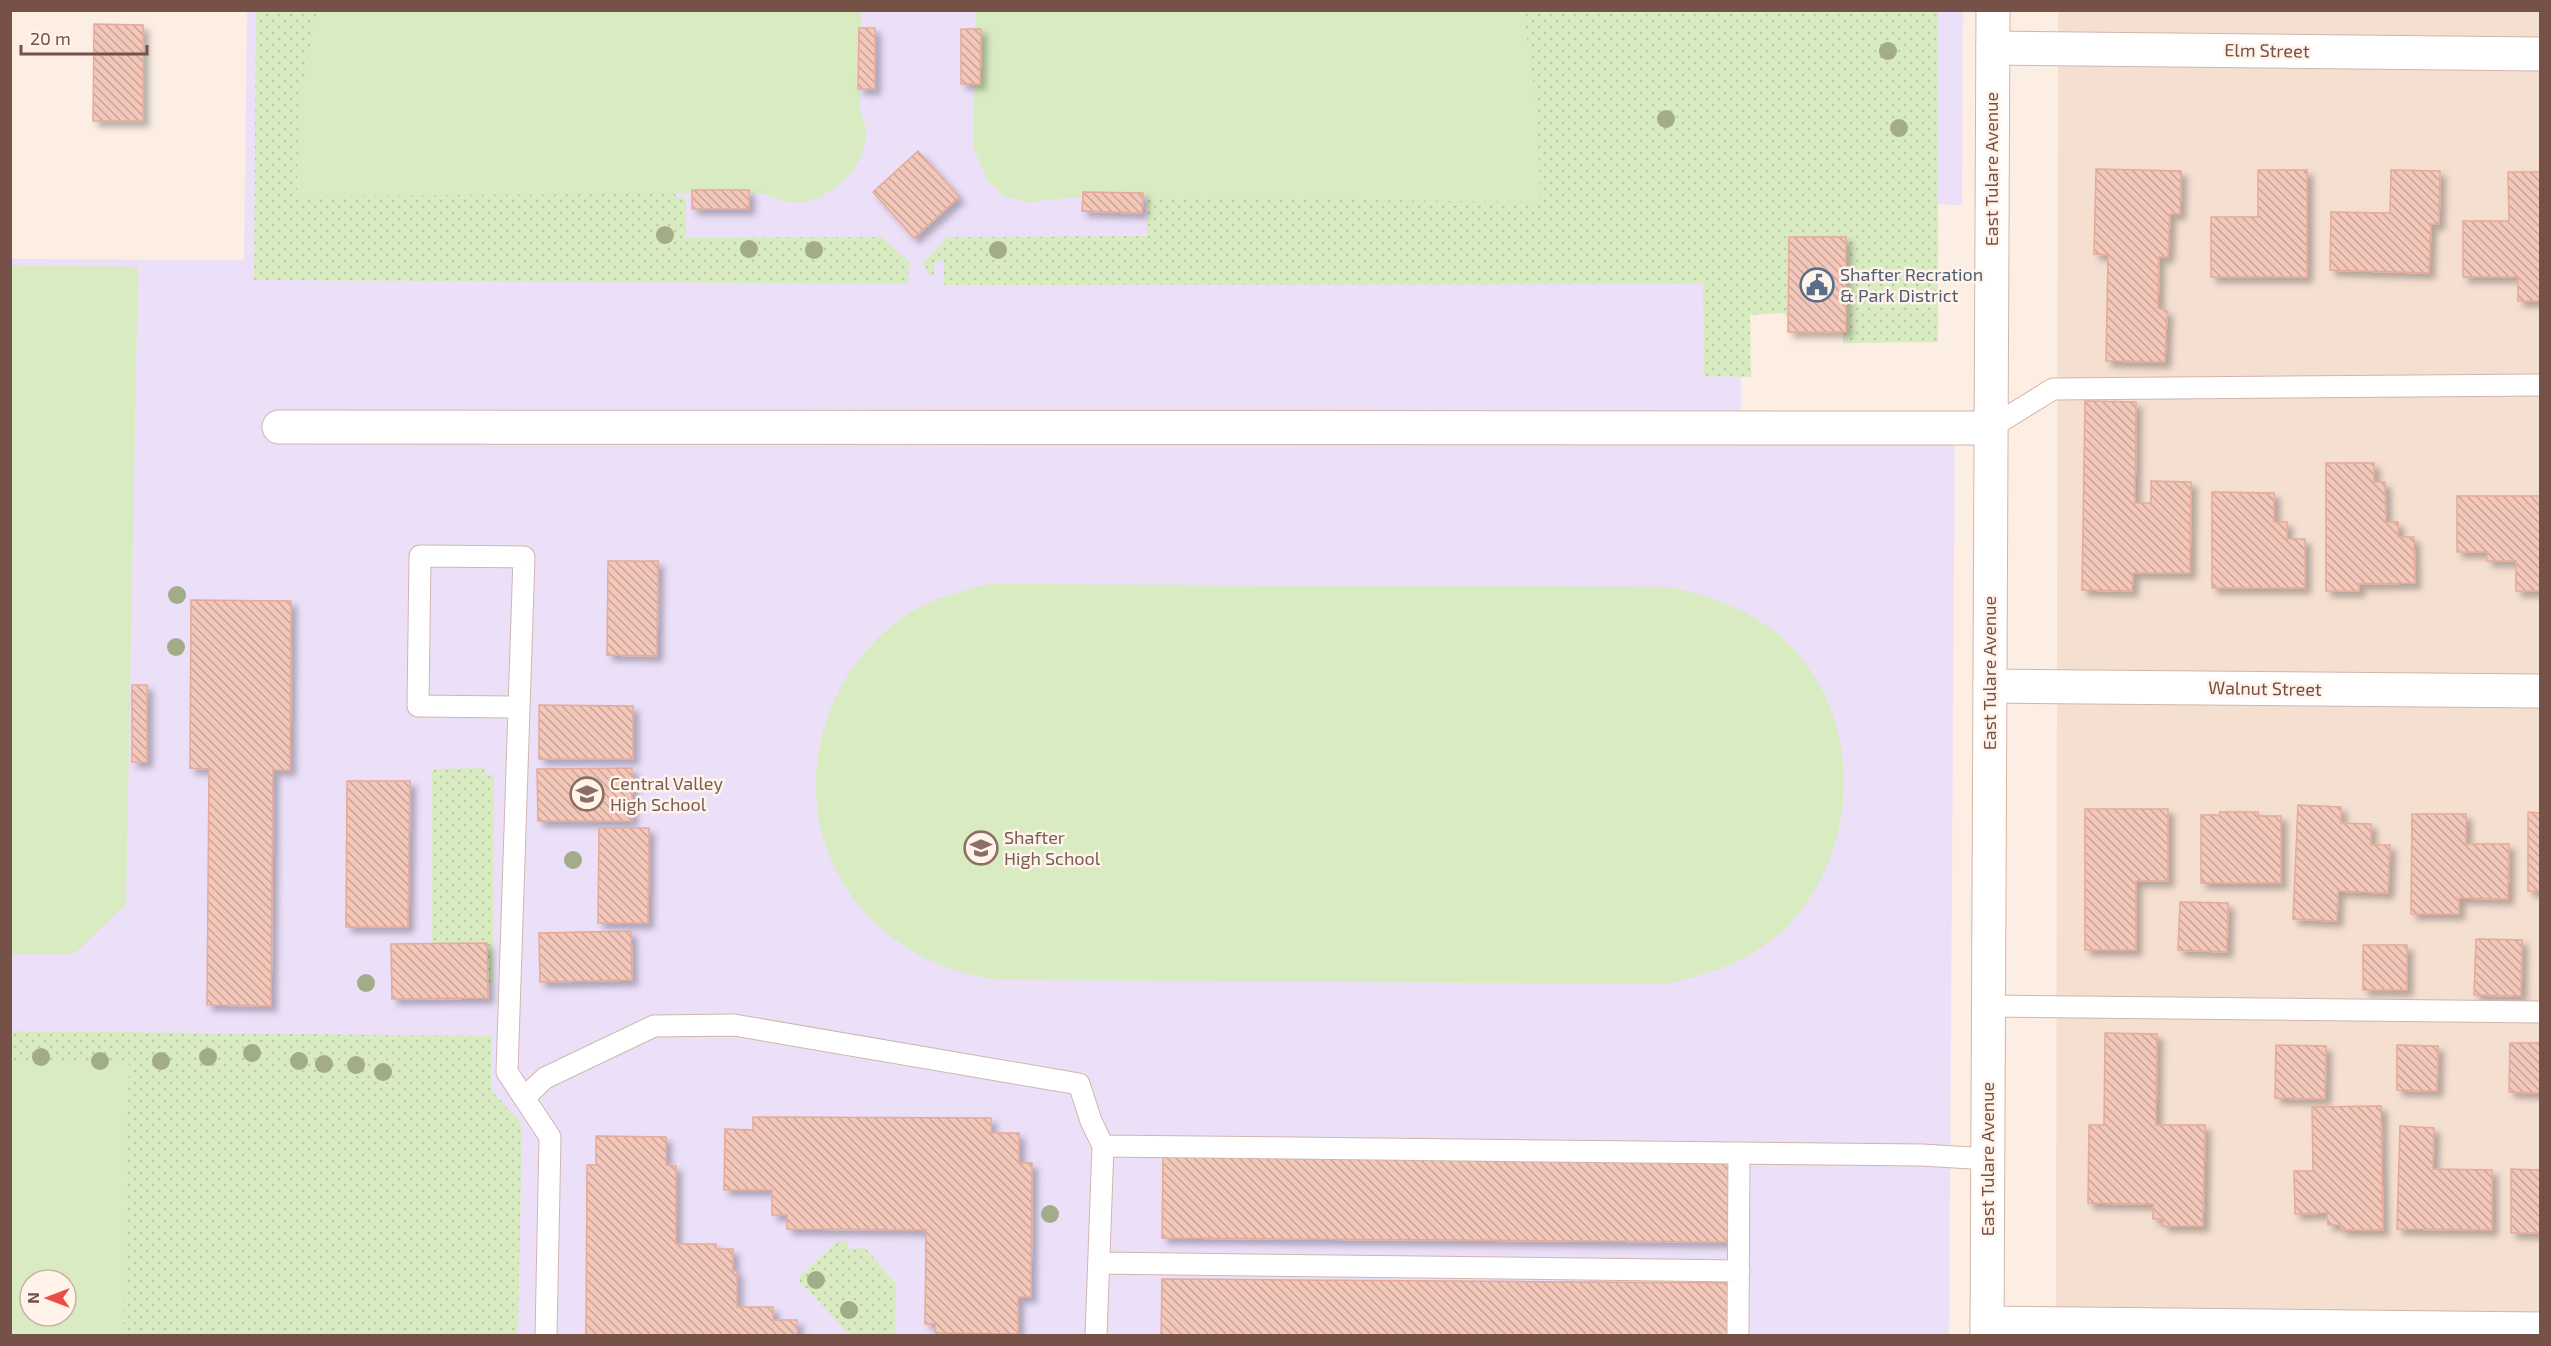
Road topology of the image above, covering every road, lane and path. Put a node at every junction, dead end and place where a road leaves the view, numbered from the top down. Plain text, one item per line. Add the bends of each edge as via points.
1 (1993, 10) edge
2 (1993, 48) junction
3 (2541, 54) edge
4 (2541, 385) edge
5 (279, 427) dead end
6 (1990, 428) junction
7 (1990, 686) junction
8 (2541, 691) edge
9 (519, 707) junction
10 (1988, 1006) junction
11 (2541, 1012) edge
12 (524, 1098) junction
13 (1103, 1146) junction
14 (1739, 1153) junction
15 (1988, 1159) junction
16 (1099, 1263) junction
17 (1739, 1271) junction
18 (1987, 1329) edge
19 (2541, 1329) edge
20 (2357, 1331) edge
21 (546, 1335) edge
22 (1096, 1335) edge
23 (1738, 1335) edge

1 - 2 street, East Tulare Avenue
2 - 3 street, Elm Street
2 - 6 street, East Tulare Avenue
4 - 6 lane via 2053,389
5 - 6 street
6 - 7 street, East Tulare Avenue
7 - 8 street, Walnut Street
7 - 10 street, East Tulare Avenue
9 - 9 lane via 524,557 420,556 418,706
9 - 12 lane via 507,1072
10 - 11 lane
10 - 15 street, East Tulare Avenue
12 - 13 lane via 545,1077 654,1026 734,1025 1079,1084
12 - 21 lane via 550,1137
13 - 14 lane
13 - 16 lane
14 - 15 lane
14 - 17 lane
15 - 18 street, East Tulare Avenue
16 - 17 lane
16 - 22 lane
17 - 23 lane
18 - 20 street
19 - 20 street

